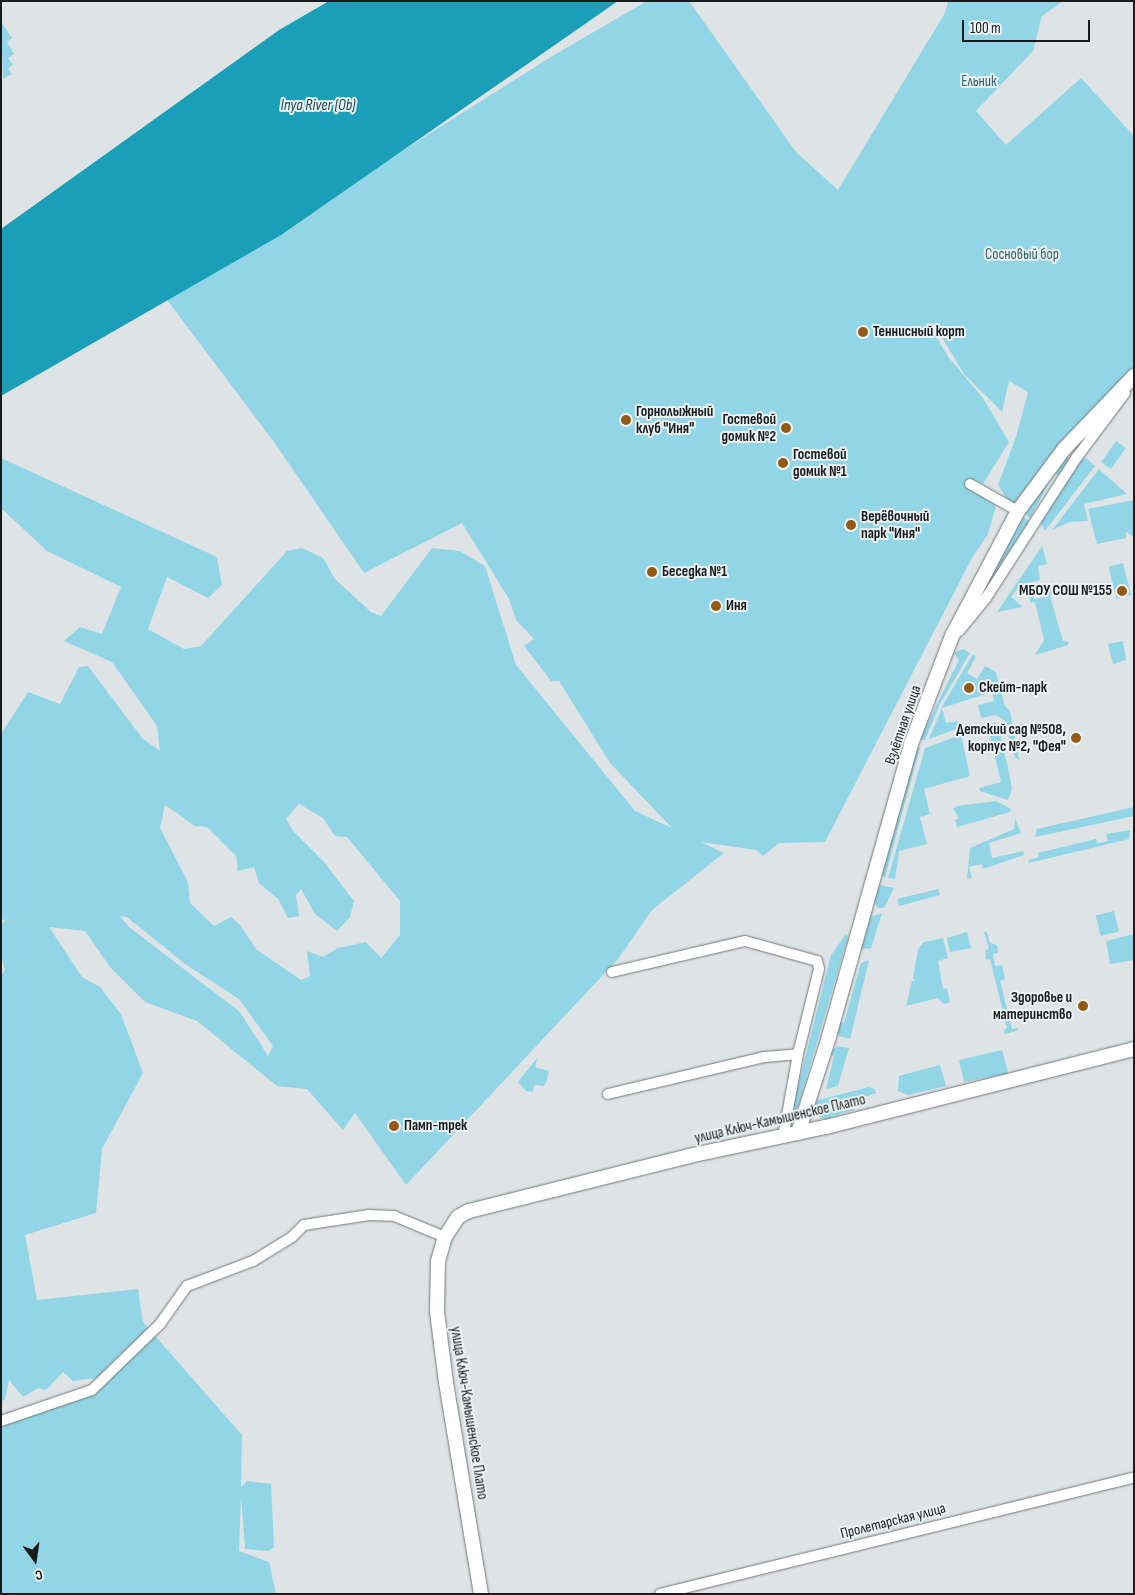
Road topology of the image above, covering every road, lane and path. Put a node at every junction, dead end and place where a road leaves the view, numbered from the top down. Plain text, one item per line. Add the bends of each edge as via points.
1 (1134, 377) edge
2 (970, 484) dead end
3 (1018, 511) junction
4 (952, 636) junction
5 (612, 972) dead end
6 (1134, 1049) edge
7 (798, 1054) junction
8 (608, 1094) dead end
9 (809, 1103) junction
10 (826, 1127) junction
11 (798, 1133) junction
12 (783, 1137) junction
13 (445, 1237) junction
14 (1, 1422) edge
15 (1134, 1478) edge
16 (481, 1594) edge
17 (660, 1594) edge

1 - 3 main road, Взлётная улица via 1064,449
1 - 4 street via 1077,457 986,598
2 - 3 street
3 - 4 main road, Взлётная улица
4 - 9 main road, Взлётная улица via 911,744
5 - 7 street via 745,941 813,958 820,968
6 - 10 main road, улица Ключ-Камышенское Плато
7 - 8 street via 765,1057
7 - 12 street
9 - 10 main road via 813,1120
9 - 11 main road, Взлётная улица
10 - 11 main road, улица Ключ-Камышенское Плато
11 - 12 main road, улица Ключ-Камышенское Плато
12 - 13 main road, улица Ключ-Камышенское Плато via 689,1156 469,1211 455,1220
13 - 14 street via 394,1216 369,1214 304,1225 292,1237 253,1261 187,1286 160,1324 92,1390
13 - 16 main road, улица Ключ-Камышенское Плато via 437,1273 437,1312 446,1386
15 - 17 street, Пролетарская улица

